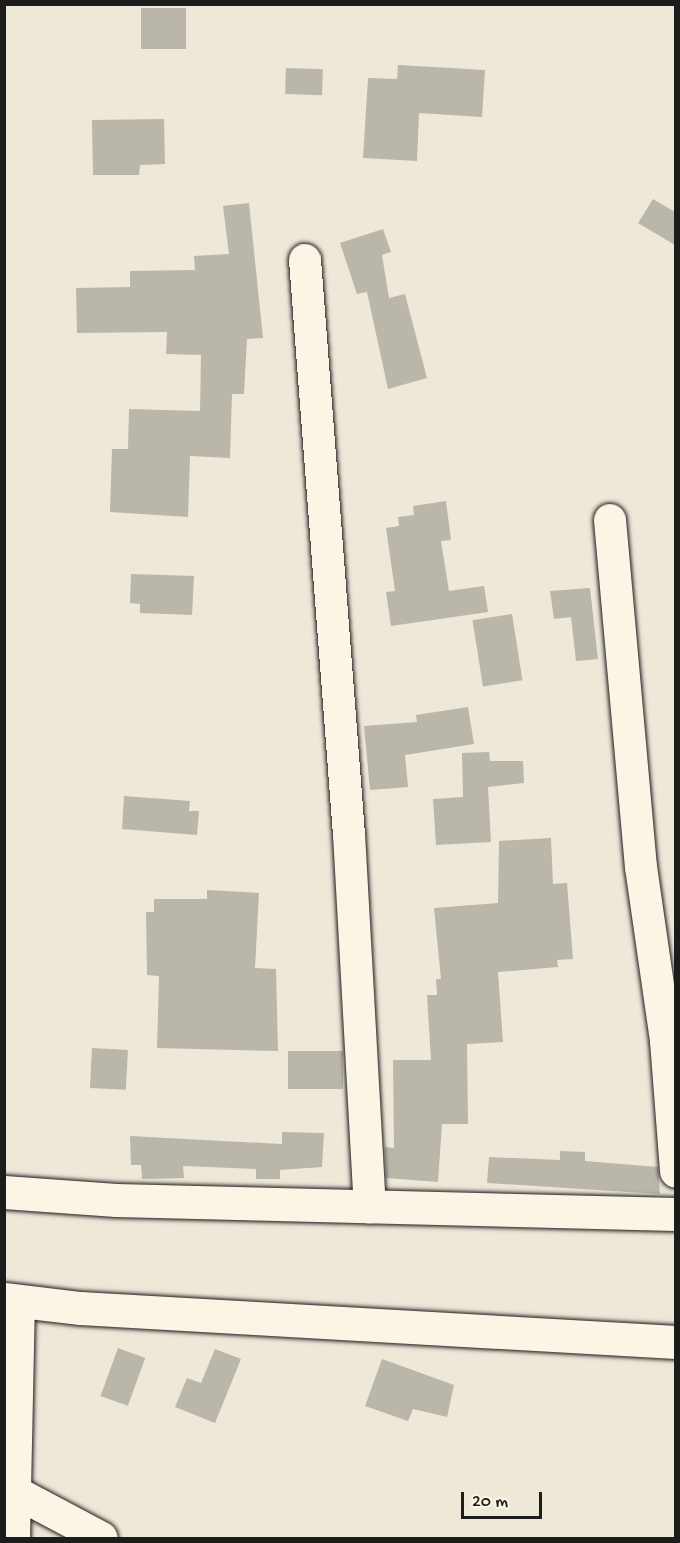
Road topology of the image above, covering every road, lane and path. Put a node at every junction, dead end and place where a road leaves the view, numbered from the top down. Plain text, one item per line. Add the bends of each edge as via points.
1 (305, 260) dead end
2 (610, 520) dead end
3 (675, 1172) edge
4 (4, 1192) edge
5 (370, 1206) junction
6 (675, 1214) edge
7 (12, 1300) edge
8 (675, 1342) edge
9 (15, 1491) junction
10 (14, 1539) edge
11 (102, 1539) edge

1 - 5 street via 349,834
2 - 3 street via 641,867 666,1041
4 - 5 street via 116,1200
5 - 6 street
7 - 8 street
7 - 9 street
9 - 10 street
9 - 11 street

